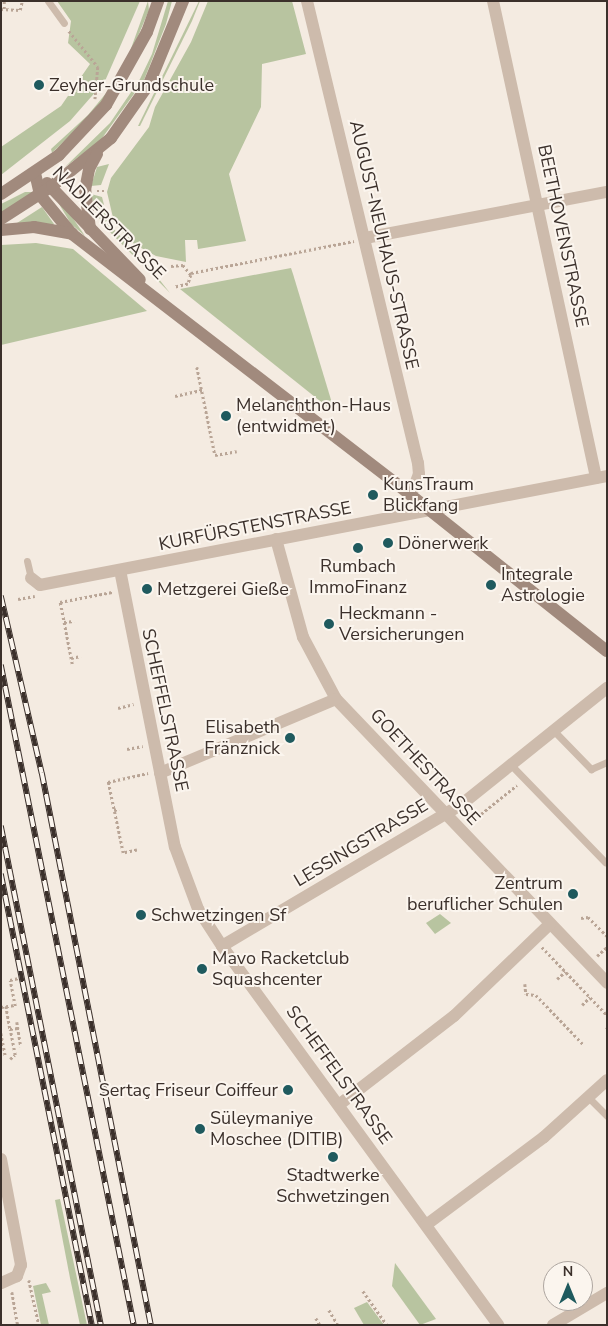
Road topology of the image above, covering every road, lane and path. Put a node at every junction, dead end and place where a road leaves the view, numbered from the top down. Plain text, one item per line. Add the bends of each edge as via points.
1 (4, 1) edge
2 (22, 1) edge
3 (48, 1) edge
4 (158, 1) edge
5 (183, 1) edge
6 (493, 1) edge
7 (311, 2) edge
8 (3, 9) edge
9 (64, 24) joint
10 (100, 93) dead end
11 (95, 100) junction
12 (89, 106) dead end
13 (100, 150) junction
14 (35, 174) junction
15 (52, 186) junction
16 (607, 192) edge
17 (1, 194) edge
18 (40, 195) junction
19 (539, 205) junction
20 (1, 219) edge
21 (90, 229) junction
22 (1, 230) edge
23 (72, 234) junction
24 (365, 238) junction
25 (171, 266) dead end
26 (191, 273) junction
27 (175, 287) dead end
28 (166, 306) junction
29 (197, 367) dead end
30 (202, 390) junction
31 (174, 396) dead end
32 (237, 451) dead end
33 (601, 477) edge
34 (411, 495) junction
35 (429, 510) junction
36 (276, 539) junction
37 (27, 561) dead end
38 (120, 570) junction
39 (31, 578) joint
40 (122, 589) junction
41 (74, 620) dead end
42 (64, 622) junction
43 (607, 651) edge
44 (81, 656) dead end
45 (71, 658) junction
46 (72, 664) dead end
47 (607, 688) edge
48 (336, 699) junction
49 (145, 702) junction
50 (118, 708) dead end
51 (555, 732) junction
52 (154, 744) junction
53 (127, 749) dead end
54 (607, 762) edge
55 (512, 766) junction
56 (160, 772) junction
57 (524, 779) junction
58 (119, 809) dead end
59 (114, 810) junction
60 (444, 814) junction
61 (464, 818) dead end
62 (137, 850) dead end
63 (605, 862) dead end
64 (581, 918) dead end
65 (550, 924) junction
66 (607, 936) edge
67 (534, 939) junction
68 (222, 946) junction
69 (565, 972) junction
70 (19, 978) dead end
71 (558, 979) dead end
72 (607, 983) edge
73 (525, 984) dead end
74 (590, 997) junction
75 (582, 1005) dead end
76 (6, 1006) junction
77 (1, 1007) edge
78 (607, 1015) edge
79 (17, 1022) dead end
80 (18, 1028) junction
81 (10, 1029) junction
82 (1, 1033) edge
83 (20, 1040) junction
84 (13, 1042) junction
85 (584, 1045) dead end
86 (21, 1047) dead end
87 (607, 1080) edge
88 (588, 1097) junction
89 (340, 1104) junction
90 (607, 1116) edge
91 (1, 1159) edge
92 (426, 1225) junction
93 (29, 1278) dead end
94 (6, 1282) edge
95 (363, 1291) dead end
96 (607, 1293) edge
97 (330, 1310) dead end
98 (316, 1318) dead end
99 (18, 1325) edge
100 (39, 1325) edge
101 (320, 1325) edge
102 (338, 1325) edge
103 (387, 1325) edge
104 (498, 1325) edge
105 (553, 1325) edge

1 - 8 path
2 - 8 path via 20,10
3 - 9 lane
4 - 14 street via 138,50 106,105 72,143
5 - 13 street via 148,84 132,111
6 - 19 street, BEETHOVENSTRASSE
7 - 24 street, AUGUST-NEUHAUS-STRASSE
9 - 11 path via 98,67
10 - 11 path
11 - 12 path
13 - 15 street
13 - 21 street via 89,169 85,190
14 - 15 street, NADLERSTRASSE
14 - 17 street
14 - 18 street, NADLERSTRASSE
15 - 18 street
15 - 21 street, NADLERSTRASSE
16 - 19 street
18 - 20 street
18 - 23 street, NADLERSTRASSE
19 - 24 street
19 - 33 street, BEETHOVENSTRASSE
21 - 28 street, NADLERSTRASSE
22 - 23 street via 34,227
23 - 28 street, NADLERSTRASSE
24 - 26 path
24 - 34 street, AUGUST-NEUHAUS-STRASSE via 418,463 419,474
25 - 26 path via 183,265
26 - 27 path via 188,284
28 - 34 street, NADLERSTRASSE
29 - 30 path
30 - 31 path
30 - 32 path via 215,455
33 - 35 street, KURFÜRSTENSTRASSE
34 - 35 street, NADLERSTRASSE
35 - 36 street, KURFÜRSTENSTRASSE
35 - 43 street, NADLERSTRASSE
36 - 38 street, KURFÜRSTENSTRASSE
36 - 48 street, GOETHESTRASSE via 303,637
37 - 39 lane
38 - 39 street, KURFÜRSTENSTRASSE via 40,585
38 - 40 street, SCHEFFELSTRASSE
40 - 42 path via 60,602
40 - 49 street, SCHEFFELSTRASSE
41 - 42 path
42 - 45 path
44 - 45 path
45 - 46 path
47 - 51 street, LESSINGSTRASSE
48 - 56 street
48 - 60 street, GOETHESTRASSE
49 - 50 path
49 - 52 street, SCHEFFELSTRASSE
51 - 54 lane via 591,770
51 - 55 street, LESSINGSTRASSE
52 - 53 path
52 - 56 street, SCHEFFELSTRASSE
55 - 57 lane
55 - 60 street, LESSINGSTRASSE
56 - 59 path via 108,782
56 - 68 street, SCHEFFELSTRASSE via 181,870 200,911
57 - 61 path via 481,814 470,813
57 - 63 lane
58 - 59 path
59 - 62 path via 123,853
60 - 65 street, GOETHESTRASSE
60 - 68 street, LESSINGSTRASSE
64 - 66 path via 588,917
65 - 67 street
65 - 72 street, GOETHESTRASSE
67 - 69 path
67 - 89 street via 454,1016
68 - 89 street, SCHEFFELSTRASSE
69 - 71 path
69 - 74 path
70 - 76 path via 10,980 15,1005
73 - 85 path via 526,994 536,995
74 - 75 path
74 - 78 path
76 - 77 path
76 - 81 path
79 - 80 path
80 - 81 path
80 - 83 path
81 - 84 path
82 - 84 path via 8,1059 15,1055
83 - 84 path
83 - 86 path
87 - 88 street
88 - 90 lane
88 - 92 street via 544,1137
89 - 92 street, SCHEFFELSTRASSE
91 - 94 street via 20,1265 19,1273
92 - 104 street, SCHEFFELSTRASSE
93 - 100 path
94 - 99 path
95 - 103 path
96 - 105 street
97 - 102 path
98 - 101 path

